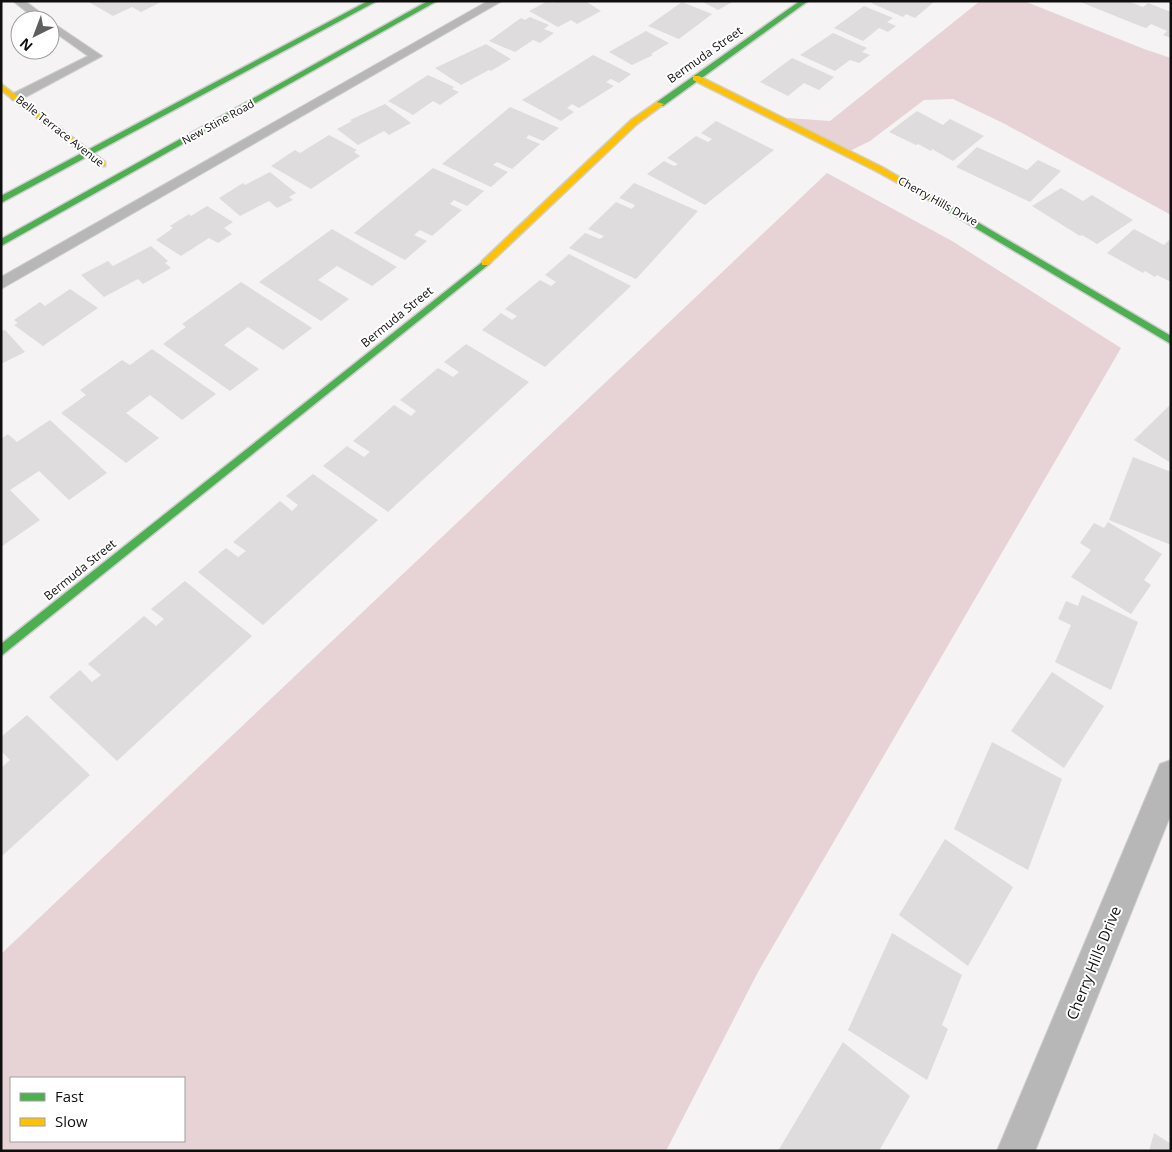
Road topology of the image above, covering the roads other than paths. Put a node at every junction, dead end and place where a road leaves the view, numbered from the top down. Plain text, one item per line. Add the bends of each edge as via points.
1 (18, 1) edge
2 (374, 1) edge
3 (434, 1) edge
4 (496, 1) edge
5 (805, 1) edge
6 (30, 10) edge
7 (60, 31) edge
8 (696, 78) junction
9 (1, 86) edge
10 (16, 97) junction
11 (88, 153) junction
12 (119, 177) junction
13 (1, 200) edge
14 (1, 243) edge
15 (1, 284) edge
16 (1171, 341) edge
17 (1, 651) edge
18 (1171, 775) edge
19 (1016, 1151) edge

1 - 6 lane
2 - 11 street
3 - 12 street, New Stine Road
4 - 15 lane
5 - 8 street, Bermuda Street
7 - 10 lane via 96,56
8 - 16 street, Cherry Hills Drive via 960,212
8 - 17 street, Bermuda Street via 634,122 488,261
9 - 10 street, Belle Terrace Avenue
10 - 11 street, Belle Terrace Avenue
11 - 12 street, Belle Terrace Avenue
11 - 13 street
12 - 14 street, New Stine Road
18 - 19 street, Cherry Hills Drive

